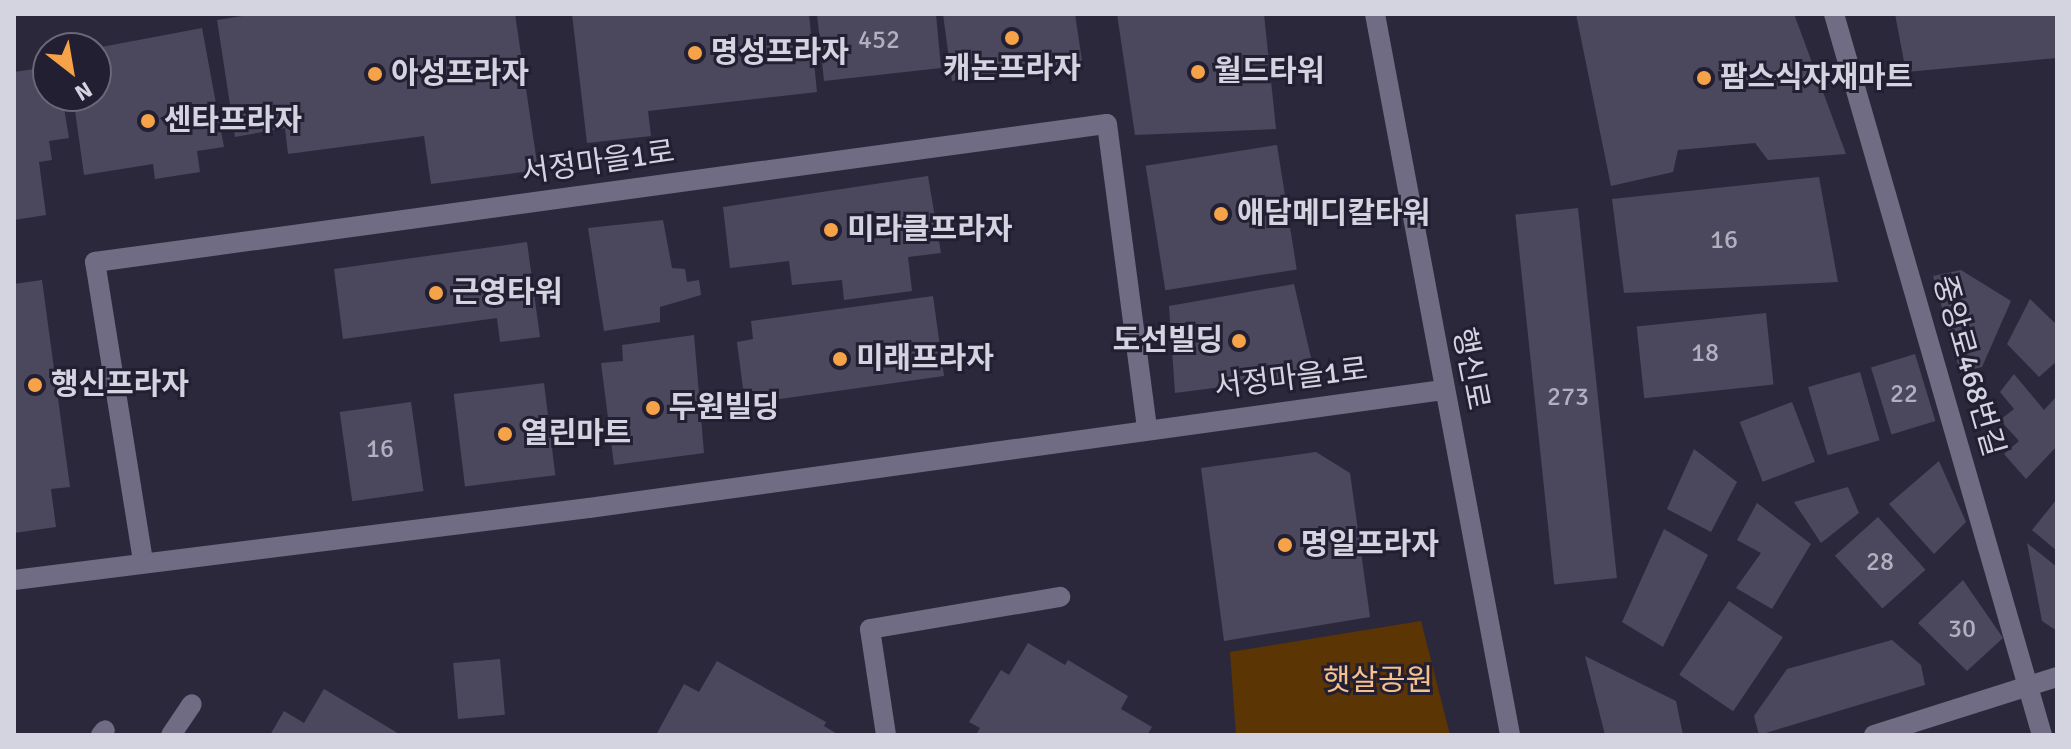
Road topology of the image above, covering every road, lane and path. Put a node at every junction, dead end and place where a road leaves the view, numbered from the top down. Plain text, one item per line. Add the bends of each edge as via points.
1 (1375, 14) edge
2 (1834, 14) edge
3 (1443, 390) junction
4 (1147, 427) junction
5 (143, 561) junction
6 (14, 580) edge
7 (1060, 597) dead end
8 (2057, 677) edge
9 (2029, 685) junction
10 (192, 704) dead end
11 (171, 735) edge
12 (886, 735) edge
13 (1510, 735) edge
14 (1874, 735) edge
15 (2042, 735) edge

1 - 3 street, 행신로
2 - 9 street, 중앙로468번길
3 - 4 street, 서정마을1로
3 - 13 street, 행신로
4 - 5 street, 서정마을1로 via 589,508
4 - 5 street, 서정마을1로 via 1107,124 1091,126 95,262
5 - 6 street, 서정마을1로
7 - 12 street via 870,629
8 - 9 street
9 - 14 street
9 - 15 street, 중앙로468번길
10 - 11 street

